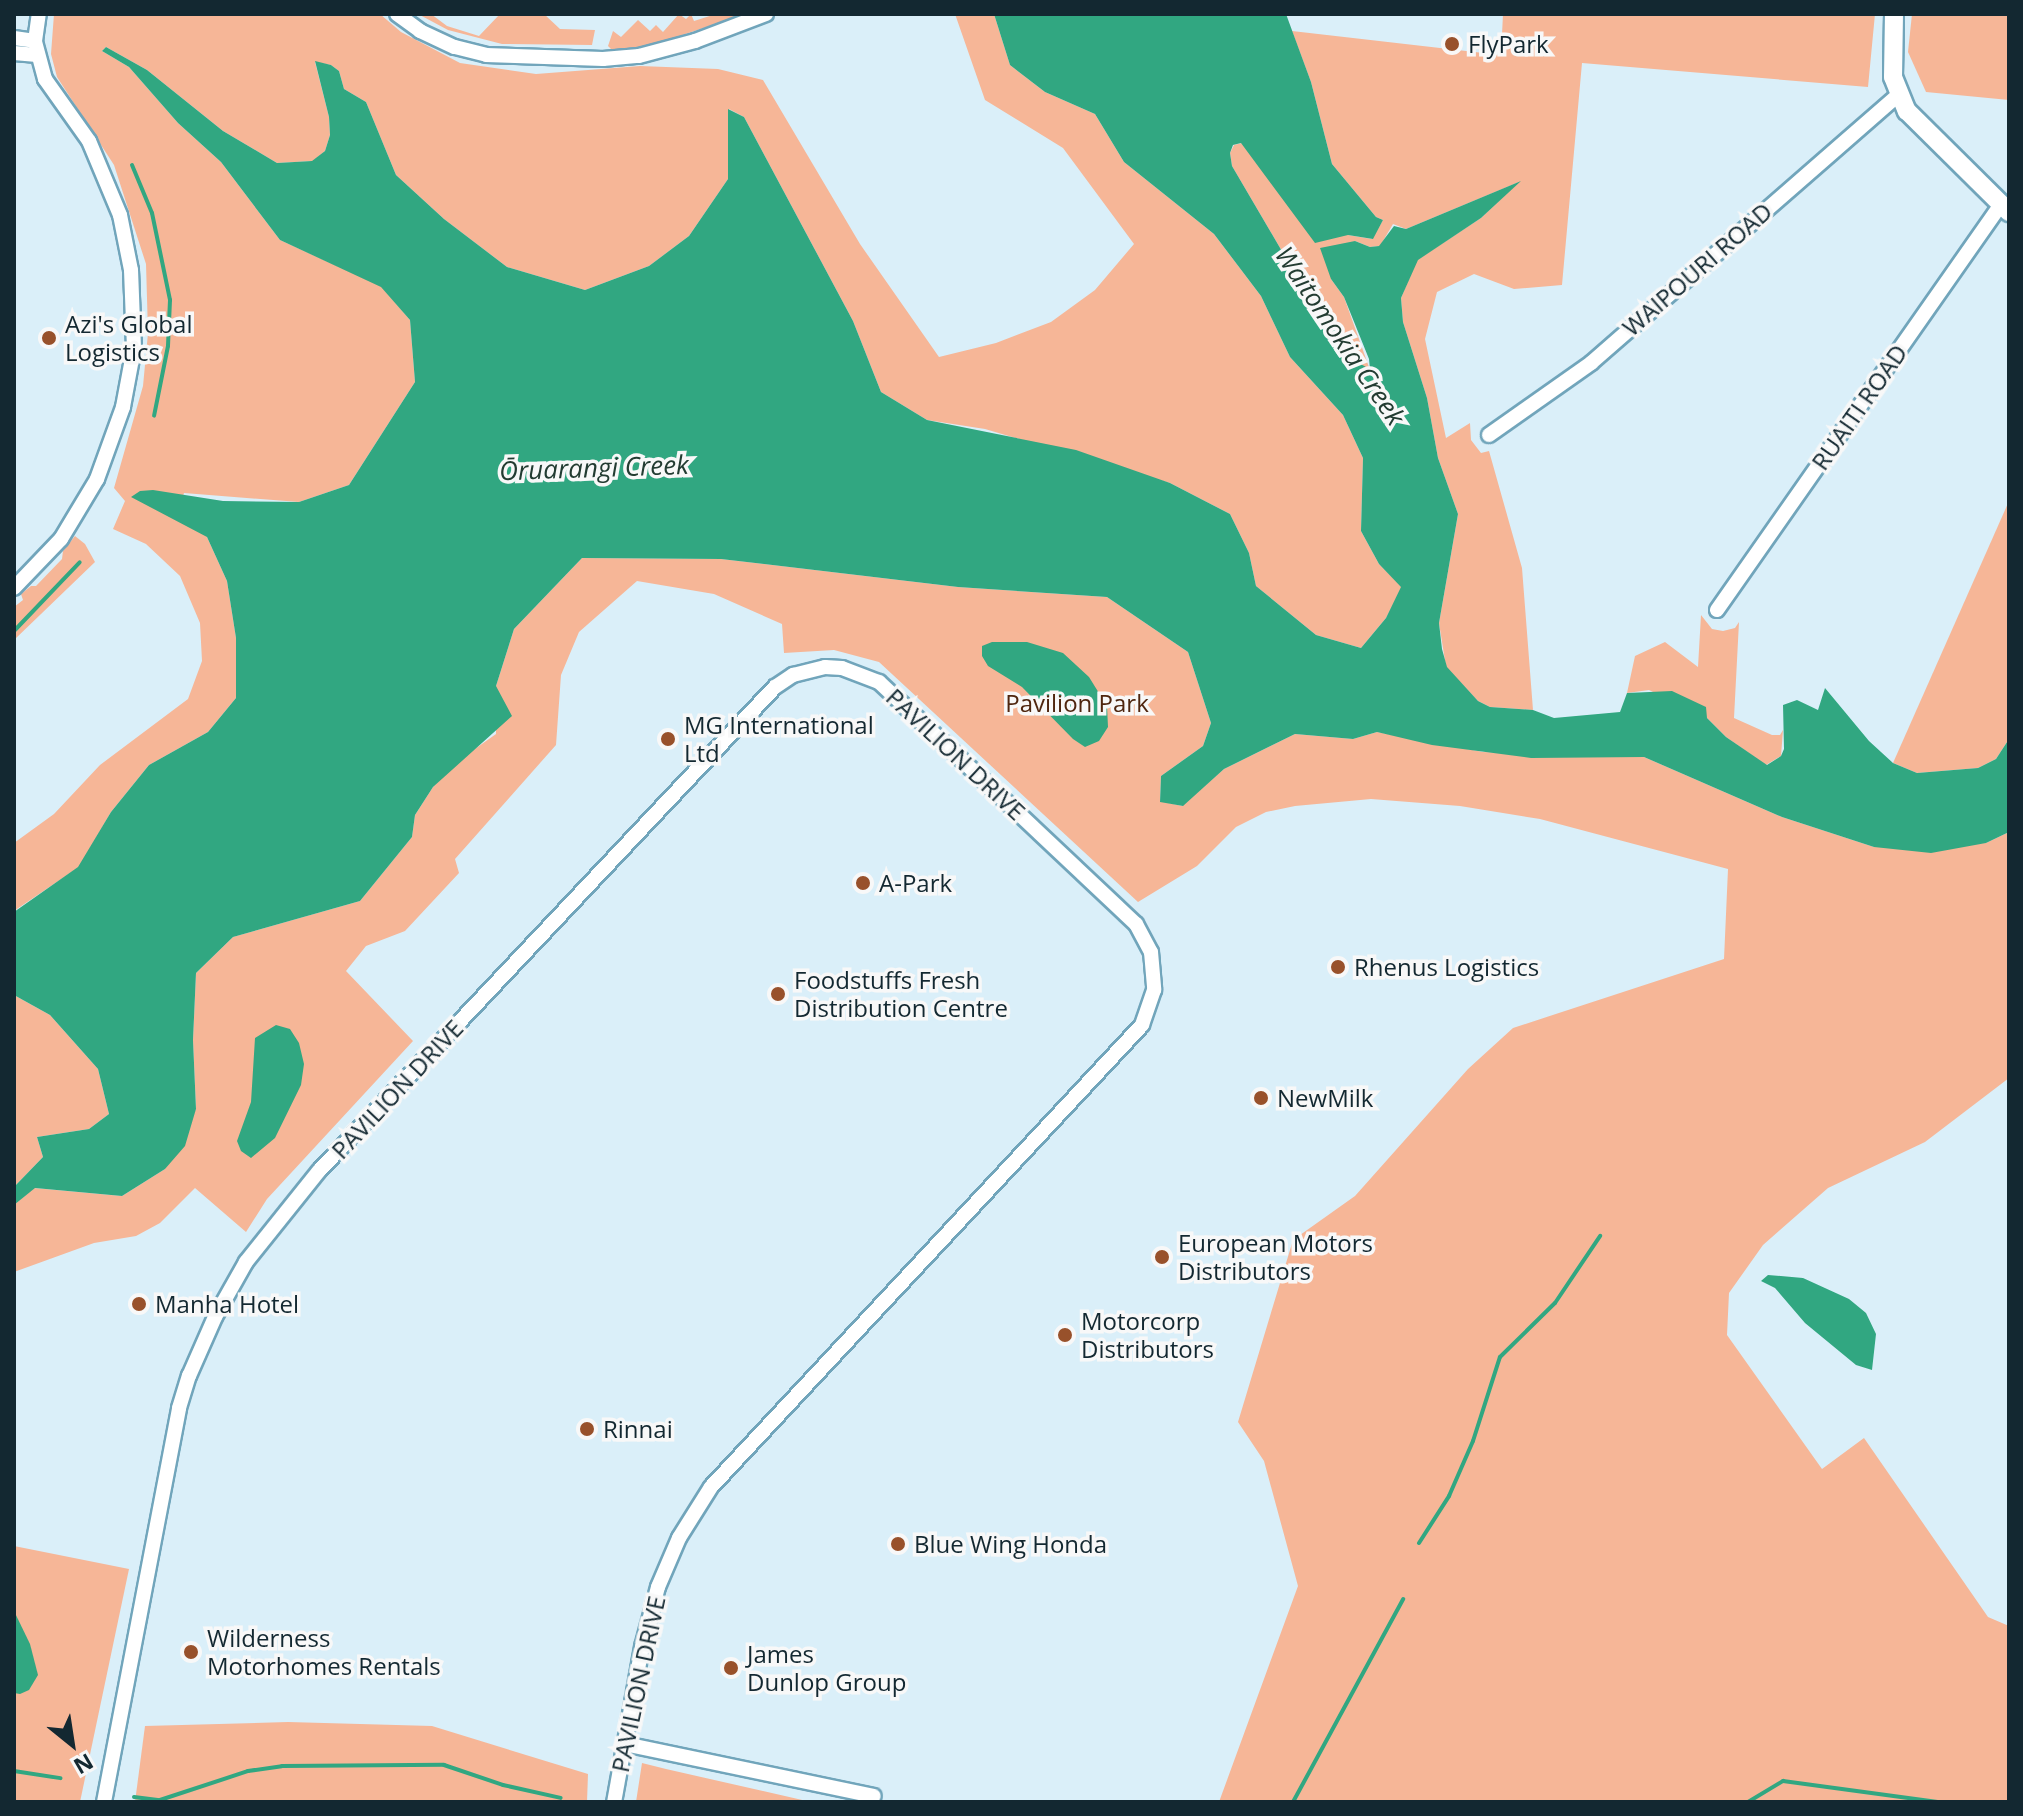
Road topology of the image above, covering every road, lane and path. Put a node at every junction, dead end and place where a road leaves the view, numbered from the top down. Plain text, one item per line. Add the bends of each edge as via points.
1 (39, 14) edge
2 (397, 14) edge
3 (766, 14) edge
4 (1894, 14) edge
5 (14, 38) edge
6 (36, 48) junction
7 (14, 53) edge
8 (1898, 95) junction
9 (2005, 208) edge
10 (1489, 435) dead end
11 (14, 588) edge
12 (1717, 610) dead end
13 (625, 1744) junction
14 (874, 1796) dead end
15 (104, 1802) edge
16 (614, 1802) edge

1 - 6 street
2 - 3 street via 443,42 486,55 603,59 695,41
4 - 8 street via 1892,66
5 - 6 street
6 - 7 street
6 - 11 street via 45,79 89,141 120,215 131,270 134,348 123,407 97,479 61,539
8 - 9 street via 1919,127
8 - 10 street, WAIPOURI ROAD via 1591,363
9 - 12 street, RUAITI ROAD
13 - 14 street
13 - 15 street, PAVILION DRIVE via 658,1587 679,1538 711,1487 1142,1025 1154,990 1151,952 1136,924 879,682 842,668 793,675 775,687 319,1171 246,1262 215,1317 179,1408
13 - 16 street, PAVILION DRIVE

